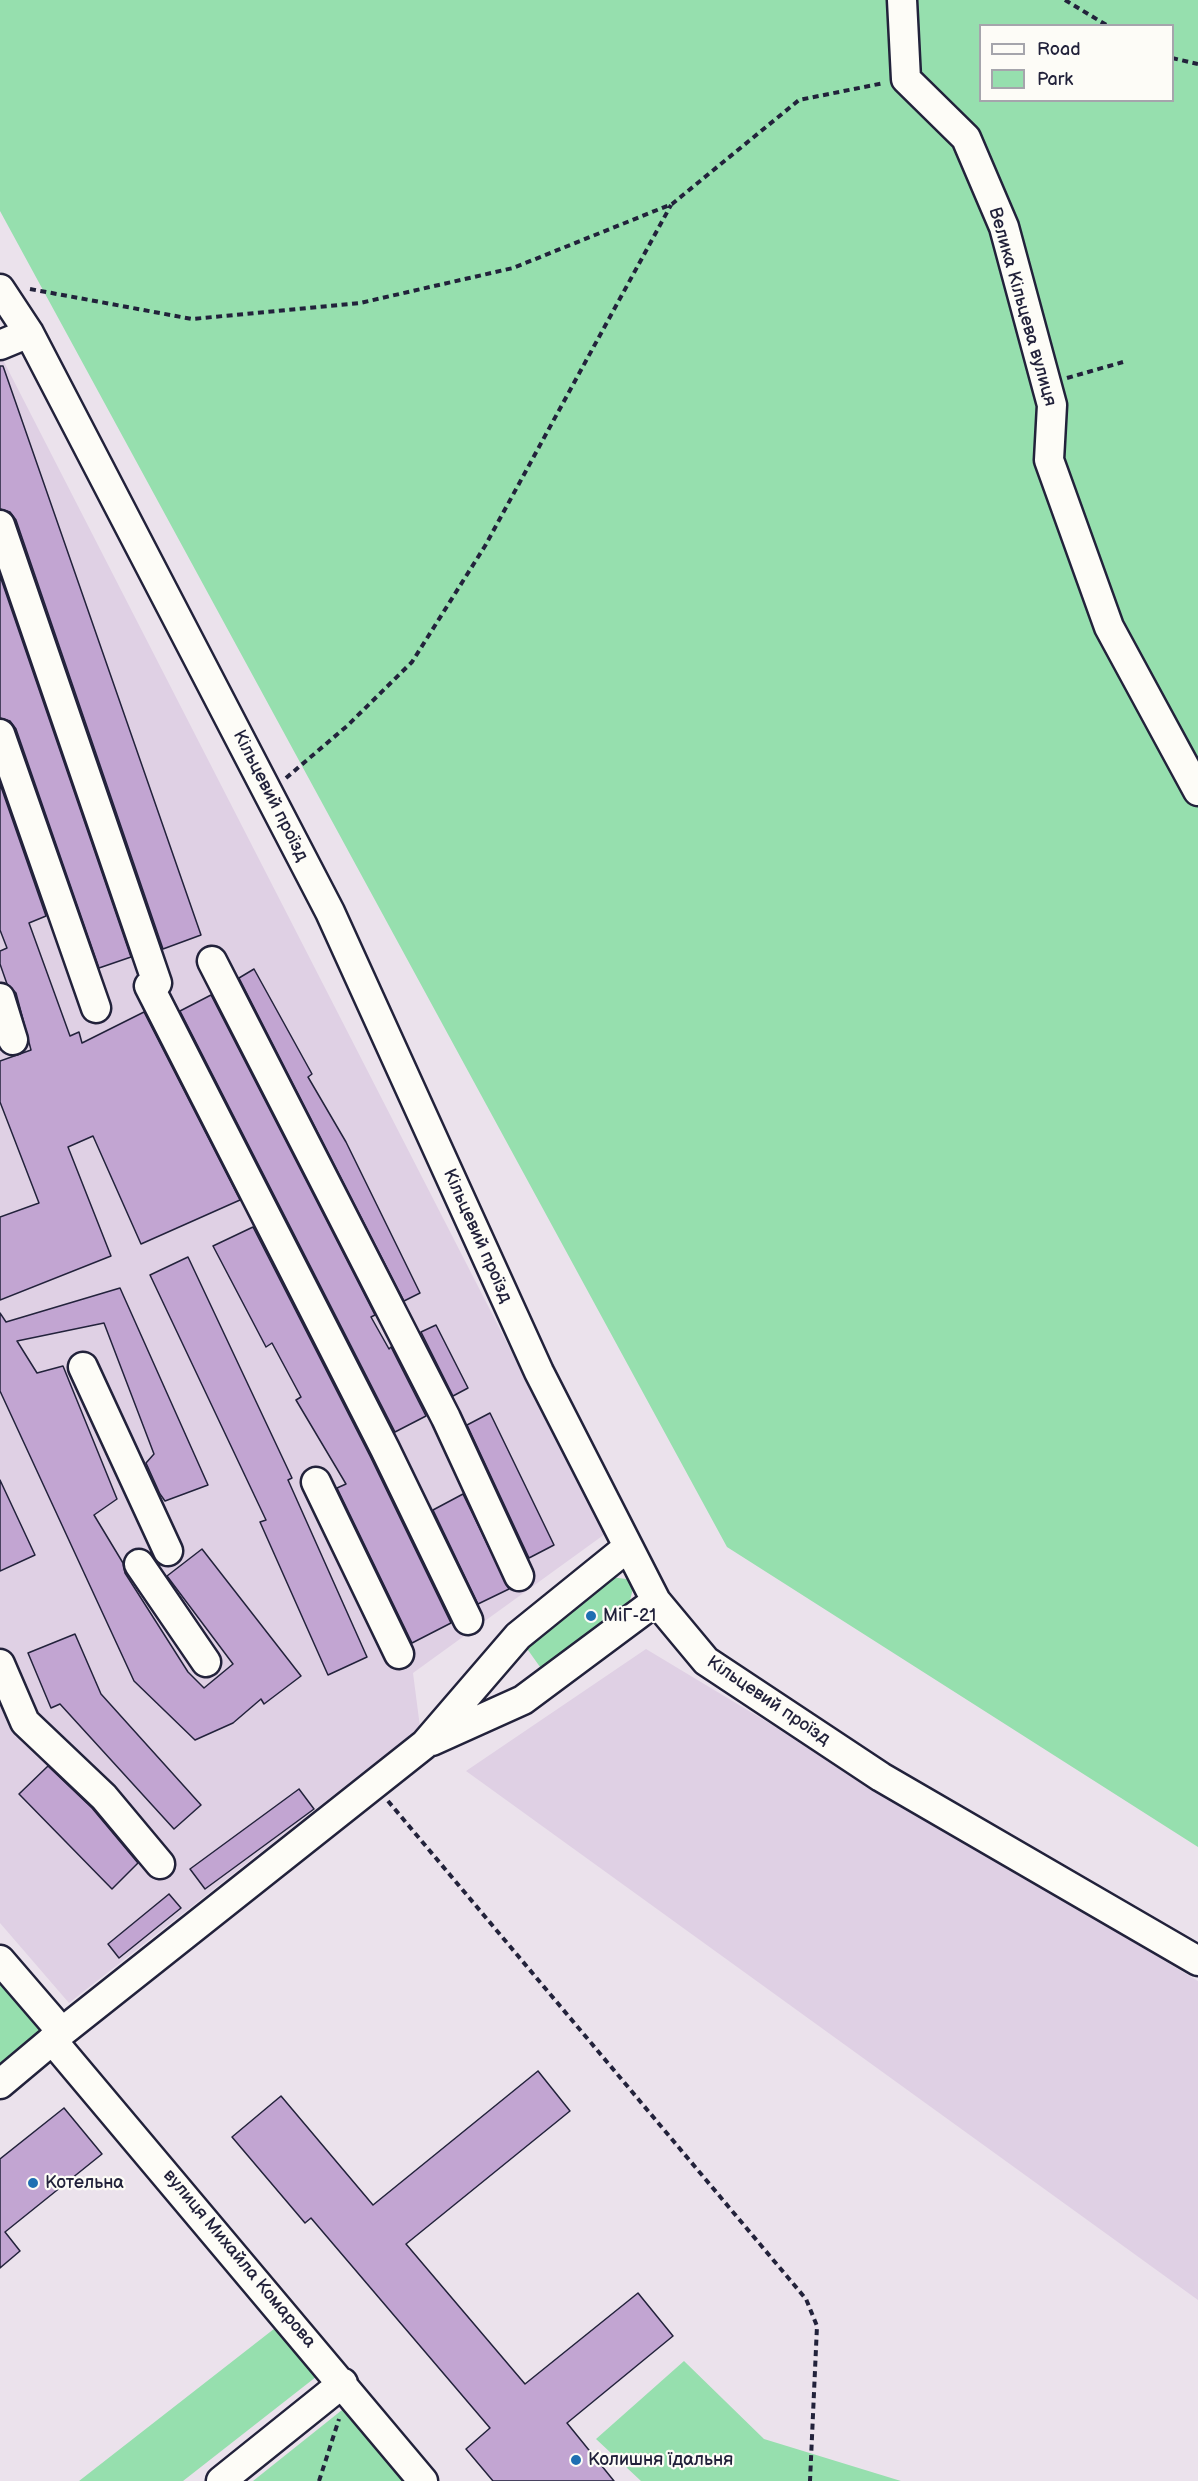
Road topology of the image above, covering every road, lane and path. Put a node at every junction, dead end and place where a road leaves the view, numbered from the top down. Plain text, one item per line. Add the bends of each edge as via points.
1 (902, 0) edge
2 (1065, 0) edge
3 (1105, 24) edge
4 (1174, 58) edge
5 (1198, 64) edge
6 (906, 79) junction
7 (672, 204) junction
8 (11, 288) edge
9 (29, 333) junction
10 (0, 345) edge
11 (1123, 362) dead end
12 (1046, 384) junction
13 (0, 525) edge
14 (0, 734) edge
15 (280, 783) dead end
16 (1198, 791) edge
17 (212, 961) dead end
18 (0, 998) edge
19 (96, 1008) dead end
20 (13, 1040) dead end
21 (82, 1367) dead end
22 (316, 1482) dead end
23 (628, 1547) junction
24 (168, 1551) dead end
25 (139, 1564) dead end
26 (519, 1576) dead end
27 (656, 1601) junction
28 (468, 1620) dead end
29 (399, 1654) dead end
30 (206, 1662) dead end
31 (0, 1664) edge
32 (425, 1744) junction
33 (374, 1784) junction
34 (160, 1864) dead end
35 (0, 1959) edge
36 (1198, 1961) edge
37 (57, 2036) junction
38 (0, 2084) edge
39 (346, 2387) junction
40 (221, 2481) edge
41 (319, 2481) edge
42 (423, 2481) edge
43 (810, 2481) edge

1 - 6 street
2 - 3 path
4 - 5 path
6 - 7 path via 799,100
6 - 12 street, Велика Кільцева вулиця via 966,138 1004,227
7 - 8 path via 513,268 360,303 192,319
7 - 15 path via 485,546 412,662 348,726
8 - 9 street, Кільцевий проїзд
9 - 10 street
9 - 23 street, Кільцевий проїзд via 330,912 539,1372
11 - 12 path
12 - 16 street, Велика Кільцева вулиця via 1052,405 1049,460 1109,627
13 - 28 street via 153,985
14 - 19 street
17 - 26 street via 446,1418
18 - 20 street
21 - 24 street
22 - 29 street
23 - 27 street, Кільцевий проїзд
23 - 32 street via 518,1636
25 - 30 street
27 - 32 street via 523,1701
27 - 36 street, Кільцевий проїзд via 706,1661 880,1777
31 - 34 street via 25,1722 104,1797
32 - 33 street
33 - 37 street
33 - 43 path via 806,2299 817,2326
35 - 37 street, вулиця Михайла Комарова
37 - 38 street
37 - 39 street, вулиця Михайла Комарова
39 - 40 street
39 - 41 path
39 - 42 street, вулиця Михайла Комарова

